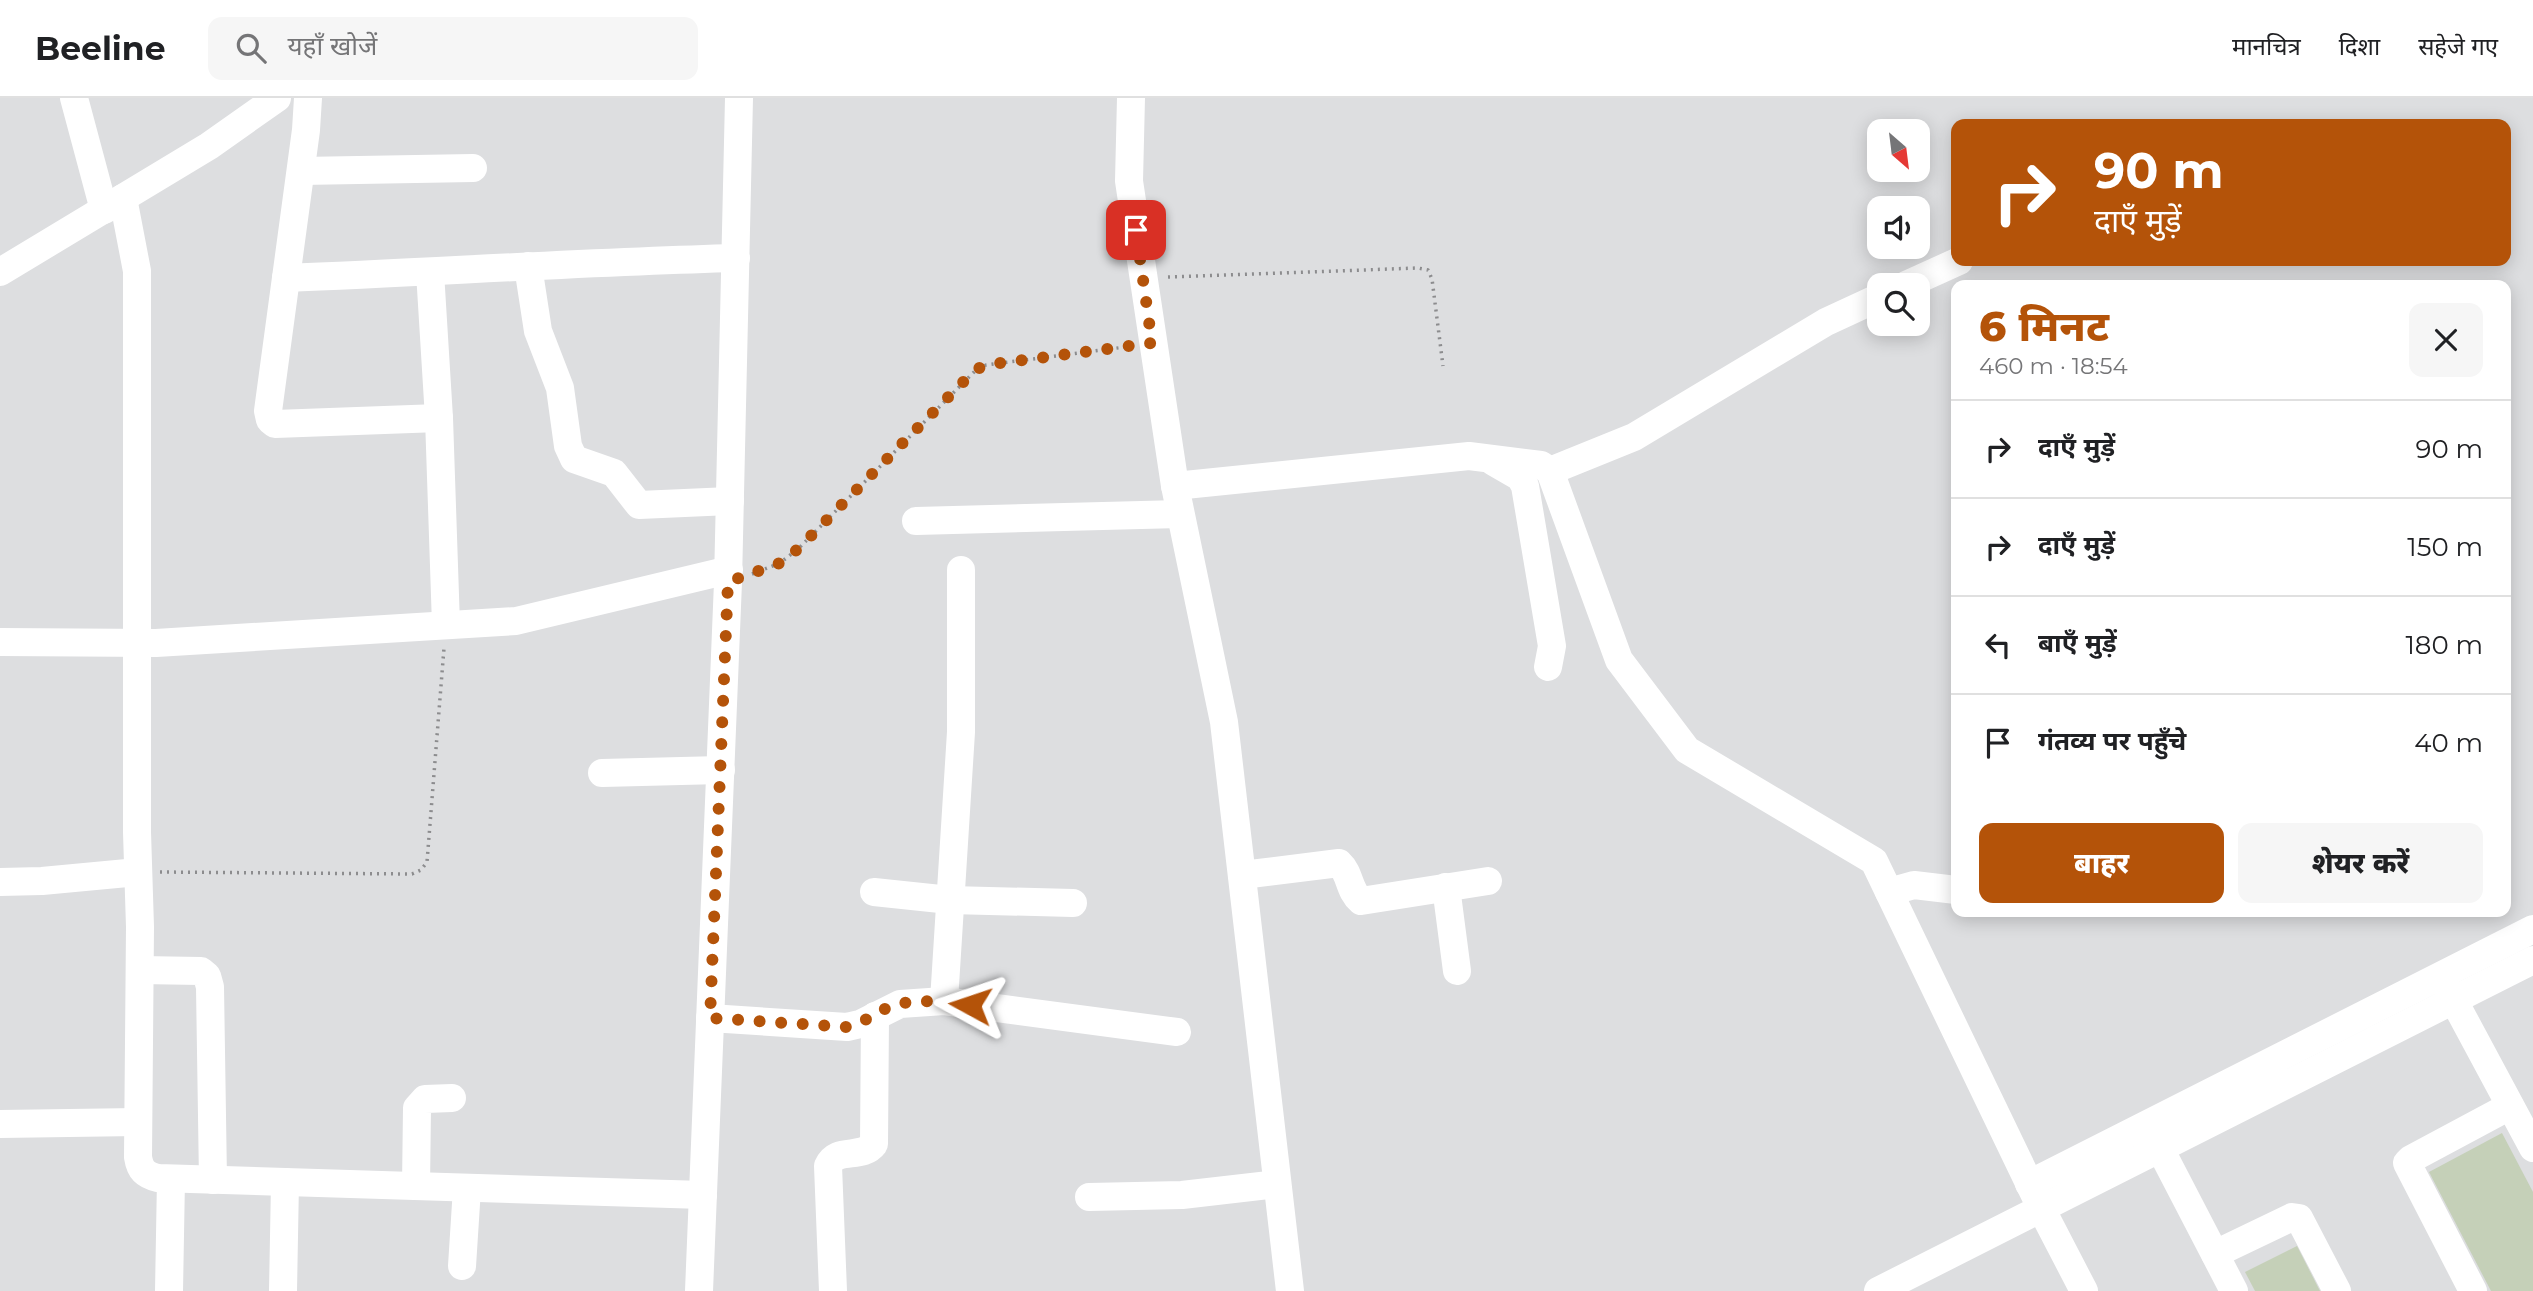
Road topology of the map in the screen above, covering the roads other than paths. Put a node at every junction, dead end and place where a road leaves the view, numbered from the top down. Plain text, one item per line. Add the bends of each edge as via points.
1 (74, 98) edge
2 (277, 98) edge
3 (308, 98) edge
4 (739, 98) edge
5 (1131, 98) edge
6 (473, 168) dead end
7 (301, 171) junction
8 (113, 204) junction
9 (736, 258) junction
10 (1951, 265) edge
11 (527, 266) junction
12 (0, 272) edge
13 (430, 272) junction
14 (1930, 274) edge
15 (286, 278) junction
16 (1867, 303) edge
17 (439, 418) junction
18 (1488, 458) junction
19 (1550, 471) junction
20 (1175, 486) junction
21 (730, 501) junction
22 (1180, 514) junction
23 (916, 521) dead end
24 (961, 570) dead end
25 (729, 576) junction
26 (446, 625) junction
27 (0, 642) edge
28 (138, 642) junction
29 (1548, 667) dead end
30 (720, 770) junction
31 (602, 773) dead end
32 (138, 872) junction
33 (1242, 875) junction
34 (1488, 881) dead end
35 (0, 882) edge
36 (1446, 887) junction
37 (1951, 889) edge
38 (874, 891) dead end
39 (1889, 892) junction
40 (950, 900) junction
41 (1073, 903) dead end
42 (2533, 929) edge
43 (2533, 960) edge
44 (140, 970) junction
45 (1457, 971) dead end
46 (2447, 988) junction
47 (944, 1001) junction
48 (875, 1016) junction
49 (710, 1018) junction
50 (1177, 1032) dead end
51 (452, 1098) dead end
52 (2510, 1106) junction
53 (138, 1122) junction
54 (0, 1124) edge
55 (2146, 1124) junction
56 (2533, 1148) edge
57 (2161, 1149) junction
58 (171, 1179) junction
59 (213, 1180) junction
60 (285, 1182) junction
61 (1277, 1184) junction
62 (2029, 1184) junction
63 (416, 1186) junction
64 (467, 1188) junction
65 (703, 1195) junction
66 (1089, 1197) dead end
67 (2042, 1210) junction
68 (2215, 1255) junction
69 (462, 1266) dead end
70 (169, 1291) edge
71 (283, 1291) edge
72 (699, 1291) edge
73 (833, 1291) edge
74 (1290, 1291) edge
75 (1878, 1291) edge
76 (2084, 1291) edge
77 (2234, 1291) edge
78 (2337, 1291) edge
79 (2473, 1291) edge

1 - 8 street
2 - 8 street
3 - 7 street
4 - 9 street
5 - 20 street via 1129,181
6 - 7 street
7 - 15 street
8 - 12 street
8 - 28 street via 137,271
9 - 11 street
9 - 21 street
10 - 14 street
11 - 13 street
11 - 21 street via 538,331 563,397 569,454 614,473 639,505
13 - 15 street
13 - 17 street
15 - 17 street via 270,420 275,424
16 - 19 street via 1826,322 1634,437
17 - 26 street
18 - 19 street via 1541,465
18 - 20 street via 1469,456
18 - 29 street via 1520,477 1525,486 1552,646
19 - 39 street via 1619,660 1686,750 1874,861
20 - 22 street
21 - 25 street
22 - 23 street
22 - 33 street via 1224,722
24 - 40 street via 961,732
25 - 26 street via 516,621
25 - 30 street
26 - 28 street
27 - 28 street
28 - 32 street
30 - 31 street
30 - 49 street
32 - 35 street
32 - 44 street
33 - 36 street via 1339,863 1361,901
33 - 61 street
34 - 36 street
36 - 45 street
37 - 39 street via 1914,885
38 - 40 street
39 - 62 street
40 - 41 street
40 - 47 street
42 - 46 street
43 - 46 street
44 - 53 street
44 - 59 street via 201,971 207,976
46 - 52 street
46 - 55 street
46 - 57 street
47 - 48 street via 900,1004
47 - 50 street
48 - 49 street via 847,1027
48 - 73 street via 874,1144 870,1150 836,1156 828,1166
49 - 65 street
51 - 63 street via 425,1099 417,1108
52 - 56 street
52 - 79 street via 2407,1163
53 - 54 street
53 - 58 street via 140,1168 147,1175
55 - 57 street
55 - 62 street
57 - 67 street
57 - 68 street
58 - 59 street
58 - 70 street
59 - 60 street
60 - 63 street
60 - 71 street
61 - 66 street via 1182,1195
61 - 74 street
62 - 67 street
63 - 64 street
64 - 65 street
64 - 69 street
65 - 72 street
67 - 75 street
67 - 76 street
68 - 77 street
68 - 78 street via 2299,1217

